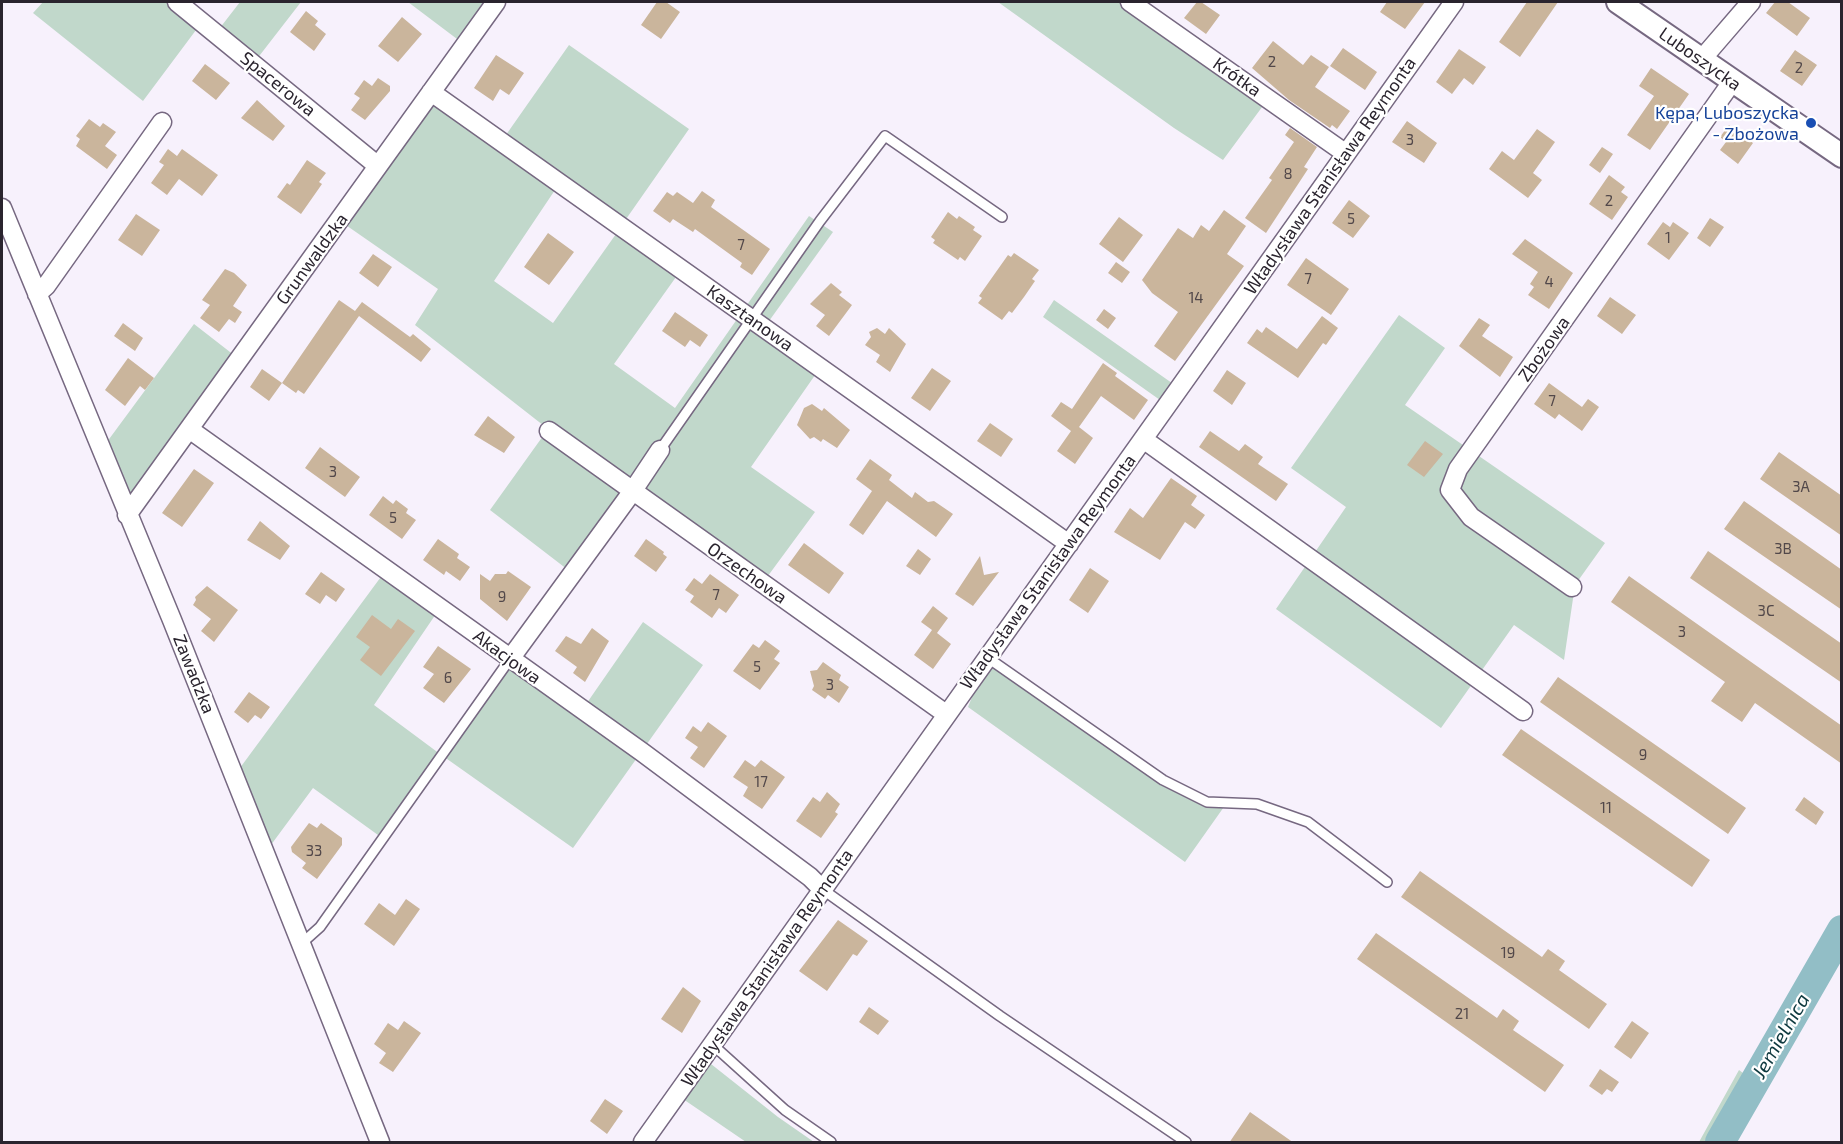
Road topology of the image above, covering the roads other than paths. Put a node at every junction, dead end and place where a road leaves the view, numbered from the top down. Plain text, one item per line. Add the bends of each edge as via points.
1 (177, 2) edge
2 (496, 2) edge
3 (1130, 2) edge
4 (1454, 2) edge
5 (1618, 2) edge
6 (1751, 2) edge
7 (1701, 60) junction
8 (1732, 82) junction
9 (431, 92) junction
10 (162, 122) dead end
11 (1345, 153) junction
12 (1842, 156) edge
13 (378, 166) junction
14 (2, 208) edge
15 (1002, 217) dead end
16 (37, 294) junction
17 (752, 320) junction
18 (189, 429) junction
19 (549, 431) dead end
20 (1143, 439) junction
21 (660, 450) joint
22 (632, 492) junction
23 (127, 514) junction
24 (1069, 544) junction
25 (1572, 587) dead end
26 (988, 658) junction
27 (510, 659) junction
28 (1523, 711) dead end
29 (946, 714) junction
30 (1387, 882) dead end
31 (822, 889) junction
32 (301, 944) junction
33 (712, 1045) junction
34 (380, 1143) edge
35 (643, 1143) edge
36 (831, 1143) edge
37 (1186, 1143) edge

1 - 13 street, Spacerowa
2 - 9 street, Grunwaldzka
3 - 11 street, Krótka
4 - 11 street, Władysława Stanisława Reymonta
5 - 7 street, Luboszycka
6 - 7 street
7 - 8 street, Luboszycka
8 - 12 street, Luboszycka
8 - 25 street, Zbożowa via 1458,469 1450,490 1471,517
9 - 13 street, Grunwaldzka
9 - 17 street, Kasztanowa
10 - 16 street
11 - 20 street, Władysława Stanisława Reymonta
13 - 18 street, Grunwaldzka
14 - 16 street, Zawadzka
15 - 17 lane via 885,136
16 - 23 street, Zawadzka
17 - 21 lane
17 - 24 street, Kasztanowa
18 - 23 street, Grunwaldzka
18 - 27 street, Akacjowa
19 - 22 street, Orzechowa
20 - 24 street, Władysława Stanisława Reymonta
20 - 28 street
21 - 22 street
22 - 27 street
22 - 29 street, Orzechowa
23 - 32 street, Zawadzka
24 - 26 street, Władysława Stanisława Reymonta
26 - 29 street, Władysława Stanisława Reymonta
26 - 30 lane via 1163,780 1207,802 1257,804 1308,822
27 - 31 street, Akacjowa via 642,752
27 - 32 lane via 320,927
29 - 31 street, Władysława Stanisława Reymonta
31 - 33 street, Władysława Stanisława Reymonta
31 - 37 lane
32 - 34 street, Zawadzka
33 - 35 street, Władysława Stanisława Reymonta
33 - 36 lane via 785,1110

